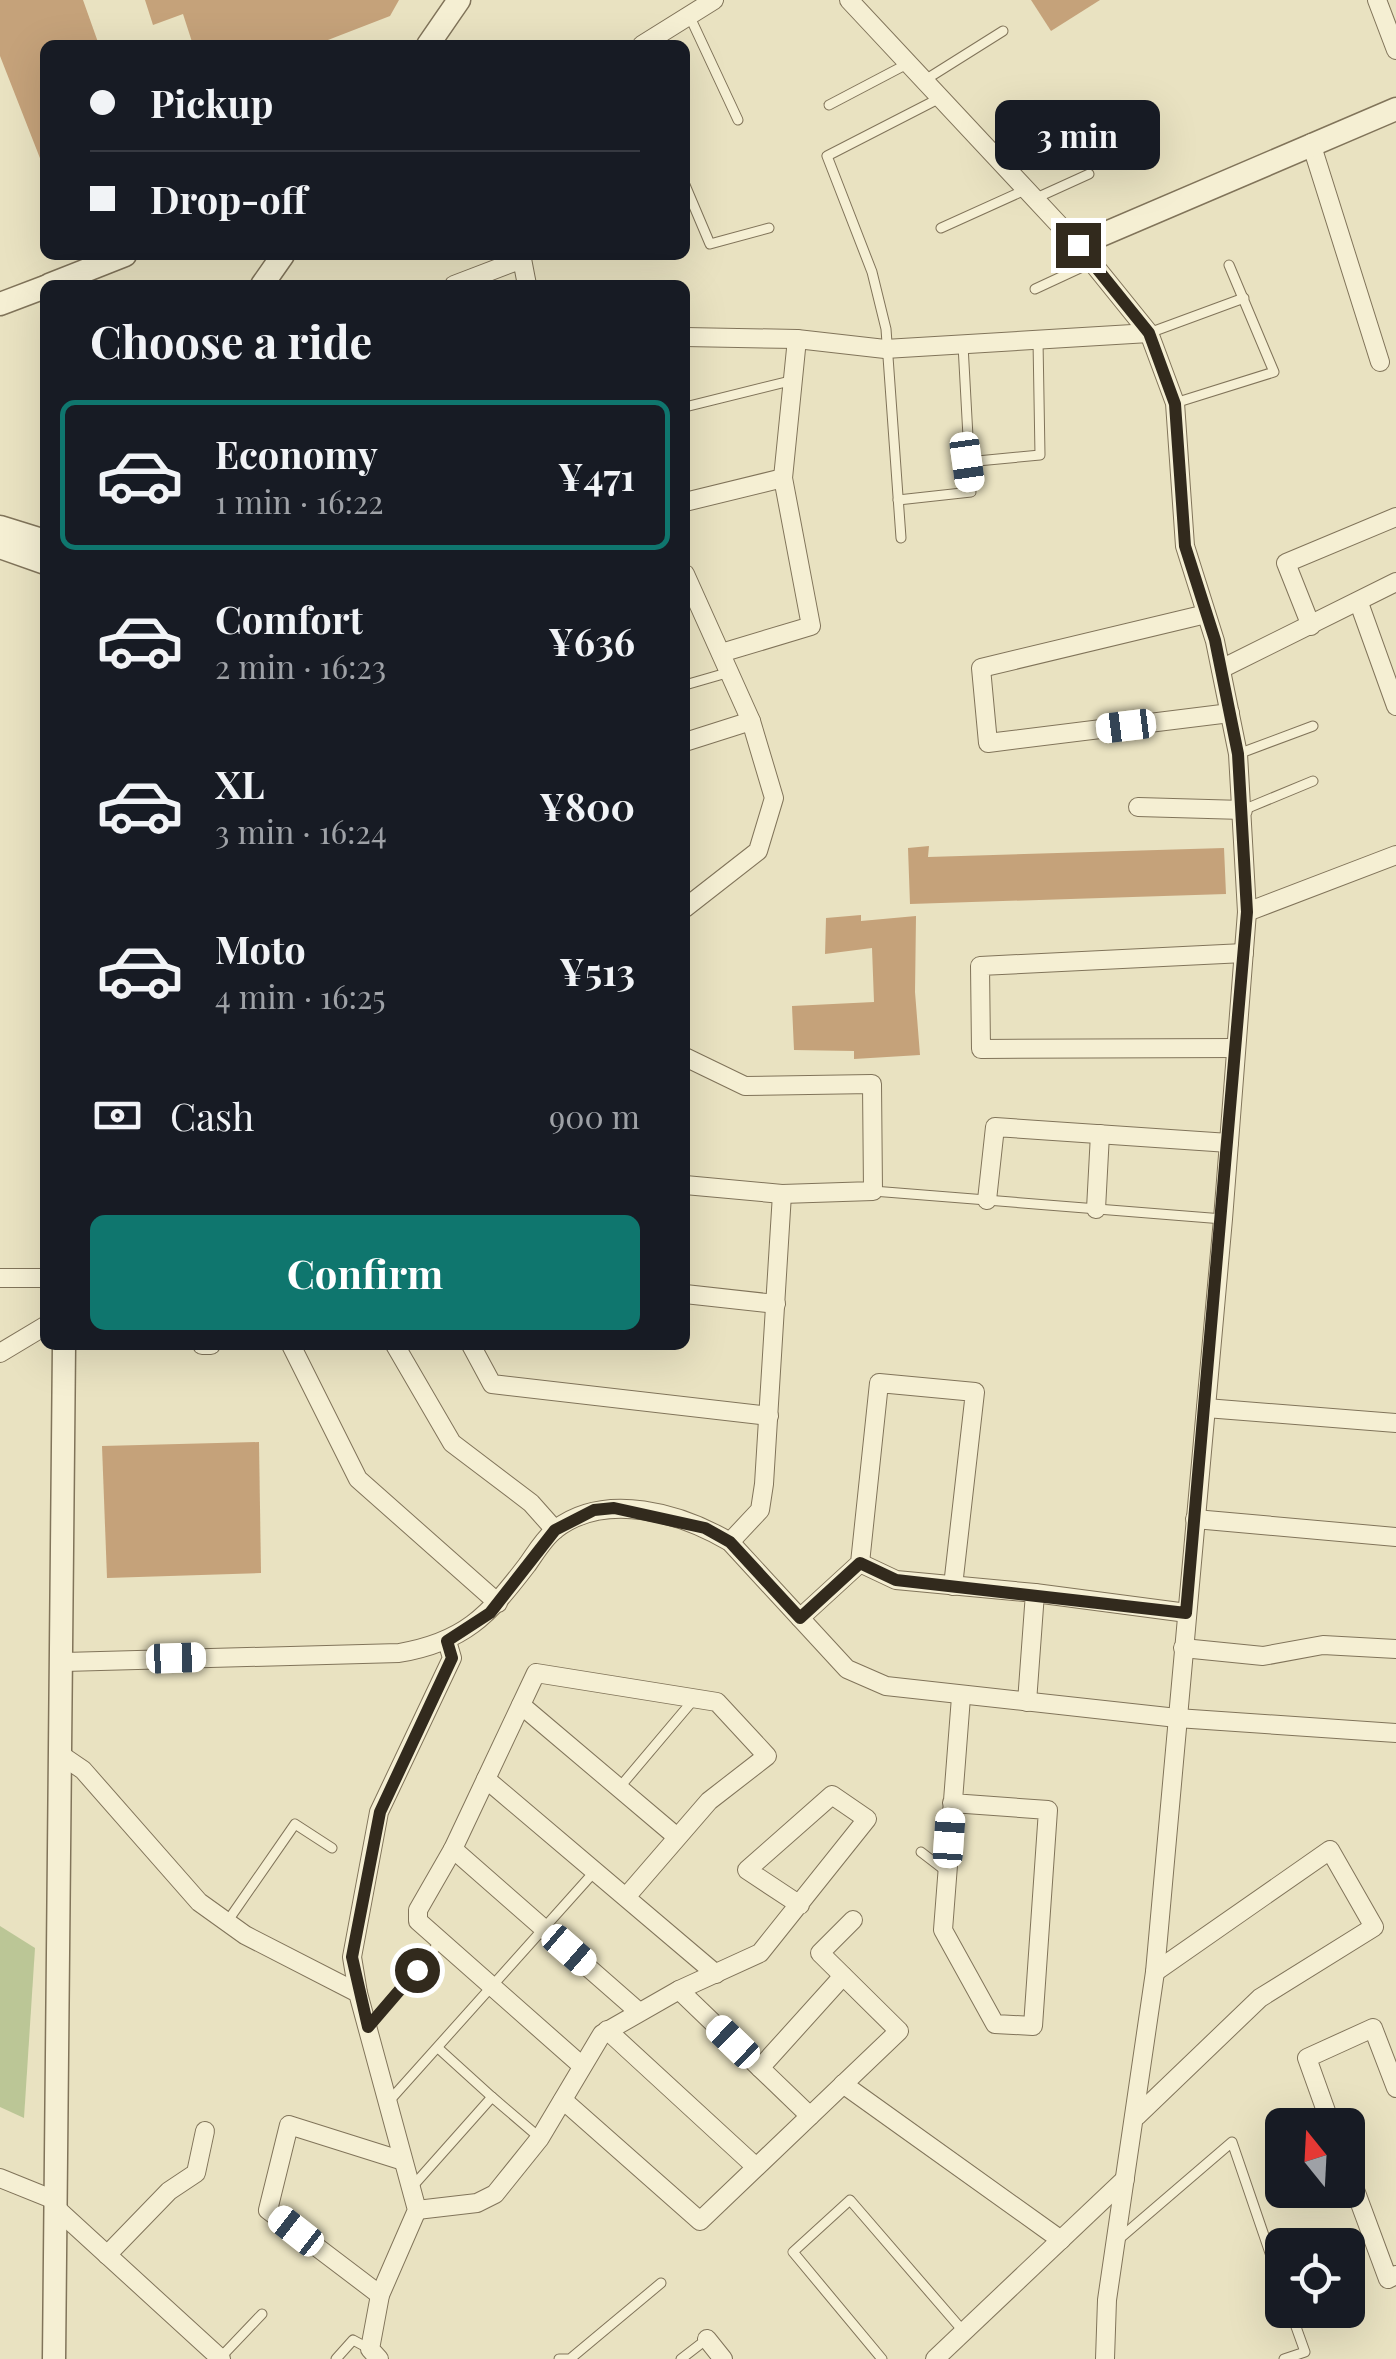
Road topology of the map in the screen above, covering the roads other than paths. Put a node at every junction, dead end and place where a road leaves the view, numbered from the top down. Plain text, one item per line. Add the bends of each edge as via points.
1 (459, 0) edge
2 (714, 0) edge
3 (849, 0) edge
4 (1378, 0) edge
5 (690, 14) junction
6 (1003, 32) dead end
7 (431, 40) edge
8 (650, 40) edge
9 (1396, 50) edge
10 (909, 63) junction
11 (925, 80) junction
12 (940, 98) junction
13 (829, 105) dead end
14 (1396, 109) edge
15 (738, 120) dead end
16 (1311, 143) junction
17 (1089, 174) dead end
18 (1030, 194) junction
19 (690, 196) edge
20 (770, 228) dead end
21 (941, 228) dead end
22 (1085, 254) junction
23 (112, 260) edge
24 (519, 260) edge
25 (1230, 265) dead end
26 (62, 280) edge
27 (467, 280) edge
28 (40, 289) edge
29 (1035, 289) dead end
30 (1244, 298) junction
31 (0, 304) edge
32 (1149, 333) junction
33 (690, 338) edge
34 (797, 340) junction
35 (1038, 341) junction
36 (963, 345) junction
37 (885, 350) junction
38 (1380, 362) dead end
39 (794, 380) junction
40 (1175, 404) junction
41 (690, 406) edge
42 (967, 462) junction
43 (783, 478) junction
44 (898, 500) junction
45 (690, 501) edge
46 (1396, 517) edge
47 (0, 527) edge
48 (901, 538) dead end
49 (40, 539) edge
50 (0, 547) edge
51 (40, 561) edge
52 (1396, 582) edge
53 (690, 585) edge
54 (1359, 603) junction
55 (1206, 614) junction
56 (1311, 626) junction
57 (721, 653) junction
58 (1220, 668) junction
59 (730, 672) junction
60 (690, 684) edge
61 (1396, 706) edge
62 (1230, 713) junction
63 (751, 721) junction
64 (1313, 726) dead end
65 (690, 740) edge
66 (1238, 754) junction
67 (1313, 782) dead end
68 (1138, 807) dead end
69 (1242, 810) junction
70 (1396, 855) edge
71 (690, 904) edge
72 (1247, 912) junction
73 (1244, 953) junction
74 (1236, 1048) junction
75 (690, 1059) edge
76 (1100, 1134) junction
77 (1229, 1142) junction
78 (690, 1185) edge
79 (873, 1192) junction
80 (782, 1194) junction
81 (988, 1200) junction
82 (1096, 1209) junction
83 (1223, 1219) junction
84 (0, 1278) edge
85 (40, 1278) edge
86 (690, 1295) edge
87 (776, 1304) junction
88 (40, 1329) edge
89 (64, 1350) edge
90 (300, 1350) edge
91 (398, 1350) edge
92 (473, 1350) edge
93 (0, 1354) edge
94 (1206, 1408) junction
95 (770, 1416) junction
96 (1396, 1423) edge
97 (1195, 1520) junction
98 (555, 1530) junction
99 (1396, 1537) edge
100 (730, 1542) junction
101 (860, 1563) junction
102 (953, 1586) junction
103 (1035, 1593) junction
104 (498, 1602) junction
105 (1186, 1613) junction
106 (800, 1618) junction
107 (447, 1641) junction
108 (1183, 1648) junction
109 (1396, 1650) edge
110 (64, 1662) junction
111 (961, 1697) junction
112 (695, 1698) junction
113 (1027, 1702) junction
114 (521, 1705) junction
115 (1177, 1718) junction
116 (1396, 1734) edge
117 (61, 1755) junction
118 (486, 1779) junction
119 (619, 1788) junction
120 (952, 1803) junction
121 (677, 1837) junction
122 (332, 1848) dead end
123 (453, 1849) junction
124 (921, 1852) dead end
125 (595, 1871) junction
126 (947, 1872) junction
127 (626, 1897) junction
128 (800, 1905) junction
129 (853, 1920) dead end
130 (227, 1922) junction
131 (546, 1930) junction
132 (441, 1941) junction
133 (1155, 1972) junction
134 (716, 1974) junction
135 (843, 1976) junction
136 (494, 1988) junction
137 (679, 1990) junction
138 (358, 1993) junction
139 (639, 2012) junction
140 (368, 2027) junction
141 (608, 2030) junction
142 (438, 2048) junction
143 (581, 2065) junction
144 (760, 2068) junction
145 (843, 2084) junction
146 (1396, 2088) edge
147 (492, 2097) junction
148 (390, 2100) junction
149 (564, 2100) junction
150 (1325, 2108) edge
151 (810, 2116) junction
152 (1137, 2116) junction
153 (206, 2131) dead end
154 (540, 2138) junction
155 (400, 2160) junction
156 (756, 2167) junction
157 (0, 2178) edge
158 (1126, 2179) junction
159 (410, 2190) junction
160 (57, 2205) junction
161 (1362, 2208) edge
162 (417, 2210) junction
163 (1265, 2238) edge
164 (1119, 2239) junction
165 (1061, 2240) junction
166 (107, 2255) junction
167 (1396, 2275) edge
168 (661, 2283) dead end
169 (380, 2295) junction
170 (262, 2314) dead end
171 (1296, 2328) edge
172 (964, 2332) junction
173 (707, 2339) joint
174 (375, 2354) edge
175 (212, 2356) edge
176 (54, 2359) edge
177 (336, 2359) edge
178 (558, 2359) edge
179 (681, 2359) edge
180 (722, 2359) edge
181 (882, 2359) edge
182 (935, 2359) edge
183 (1105, 2359) edge
184 (1284, 2359) edge

1 - 7 street
2 - 5 street
3 - 10 street
4 - 9 street
5 - 8 street
5 - 15 lane
6 - 11 lane
10 - 11 street
10 - 13 lane
11 - 12 street
12 - 18 street
12 - 37 lane via 827,156 872,272
14 - 16 street
16 - 22 street
16 - 38 street
17 - 18 lane
18 - 21 lane
18 - 22 street
19 - 20 lane via 710,244
22 - 29 lane
22 - 32 street
23 - 26 street
24 - 27 street
25 - 30 lane
28 - 31 street
30 - 32 lane
30 - 40 lane via 1274,372
32 - 35 street
32 - 40 street
33 - 34 street
34 - 37 street
34 - 39 street
35 - 36 street
35 - 42 lane via 1040,455
36 - 37 street
36 - 42 lane
37 - 44 lane
39 - 41 lane
39 - 43 street
40 - 55 street via 1185,546
42 - 44 lane via 971,492
43 - 45 street
43 - 57 street via 811,626
44 - 48 lane
46 - 56 street via 1286,562
47 - 49 street
50 - 51 street
52 - 54 street
53 - 57 street
54 - 56 street
54 - 61 street
55 - 58 street
55 - 62 street via 981,668 988,743
56 - 58 street
57 - 59 street
58 - 62 street
59 - 60 lane
59 - 63 street
62 - 66 street
63 - 65 street
63 - 71 street via 774,798 758,852
64 - 66 lane
66 - 69 street
67 - 69 lane
68 - 69 street
69 - 72 street
70 - 72 street
72 - 73 street
73 - 74 street
73 - 74 street via 980,966 982,1049
74 - 77 street
75 - 79 street via 745,1086 872,1084
76 - 77 street
76 - 81 street via 994,1127
76 - 82 street
77 - 83 street
78 - 80 street
79 - 80 street
79 - 81 lane
80 - 87 street
81 - 82 lane
82 - 83 lane
83 - 94 street
84 - 85 street
86 - 87 street
87 - 95 street
88 - 93 street
89 - 110 street
90 - 104 street via 358,1479
91 - 98 street via 452,1443 531,1503
92 - 95 street via 492,1384
94 - 96 street
94 - 97 street
95 - 100 street via 760,1510
97 - 99 street
97 - 105 street
98 - 100 street via 594,1510 638,1510 705,1528
98 - 104 street
100 - 106 street
101 - 102 street via 896,1580
101 - 102 street via 879,1383 975,1392
101 - 106 street
102 - 103 street
103 - 105 street
103 - 113 street
104 - 107 street
105 - 108 street
106 - 111 street via 863,1678
107 - 110 street via 399,1653
107 - 138 street via 452,1658 380,1812 352,1957
108 - 109 street via 1263,1656 1323,1645
108 - 115 street
110 - 117 street
111 - 113 street
111 - 120 street
112 - 114 street via 536,1673
112 - 119 lane
112 - 121 street via 717,1702 767,1756 709,1800
113 - 115 street
114 - 118 street
114 - 119 street
115 - 116 street
115 - 133 street
117 - 130 street via 83,1770 199,1902
117 - 160 street
118 - 123 street
118 - 125 street
119 - 121 street
120 - 126 street
120 - 126 street via 1048,1810 1033,2026 995,2024 943,1930
121 - 127 street
122 - 130 lane via 295,1824
123 - 131 street
123 - 132 street via 418,1910 418,1921
124 - 126 lane
125 - 127 street
125 - 131 lane
127 - 134 street
128 - 128 street via 867,1819 832,1795 748,1870
128 - 134 street via 760,1954
129 - 135 street via 820,1953
130 - 138 street
131 - 136 lane
131 - 139 street
132 - 136 street
132 - 140 lane
133 - 152 street
133 - 152 street via 1330,1850 1374,1927 1260,1998
134 - 137 street
135 - 144 street
135 - 145 street via 898,2031
136 - 142 lane
136 - 143 street
137 - 139 street
137 - 144 street
138 - 140 street
139 - 141 street
140 - 148 street
141 - 143 street
141 - 156 street
142 - 147 lane
142 - 148 lane
143 - 149 street
144 - 151 street
145 - 151 street
145 - 165 street
146 - 150 street via 1373,2028 1307,2058
147 - 154 lane
147 - 159 lane
148 - 155 street
149 - 154 street
149 - 156 street via 700,2221
151 - 156 street
152 - 158 street
153 - 166 street via 196,2172
154 - 162 street via 496,2194 478,2204
155 - 159 street
155 - 169 street via 289,2125 268,2210
157 - 160 street
158 - 164 street
158 - 165 street
159 - 162 street
160 - 166 street
160 - 176 street
161 - 167 street via 1388,2279
162 - 169 street
163 - 164 lane via 1232,2142
164 - 183 street
165 - 172 street
166 - 175 street
168 - 178 lane via 570,2359
169 - 174 street
170 - 175 lane
171 - 184 lane via 1305,2352
172 - 181 lane via 850,2200 793,2252
172 - 182 street
173 - 179 lane
173 - 180 street
174 - 177 lane via 353,2340

